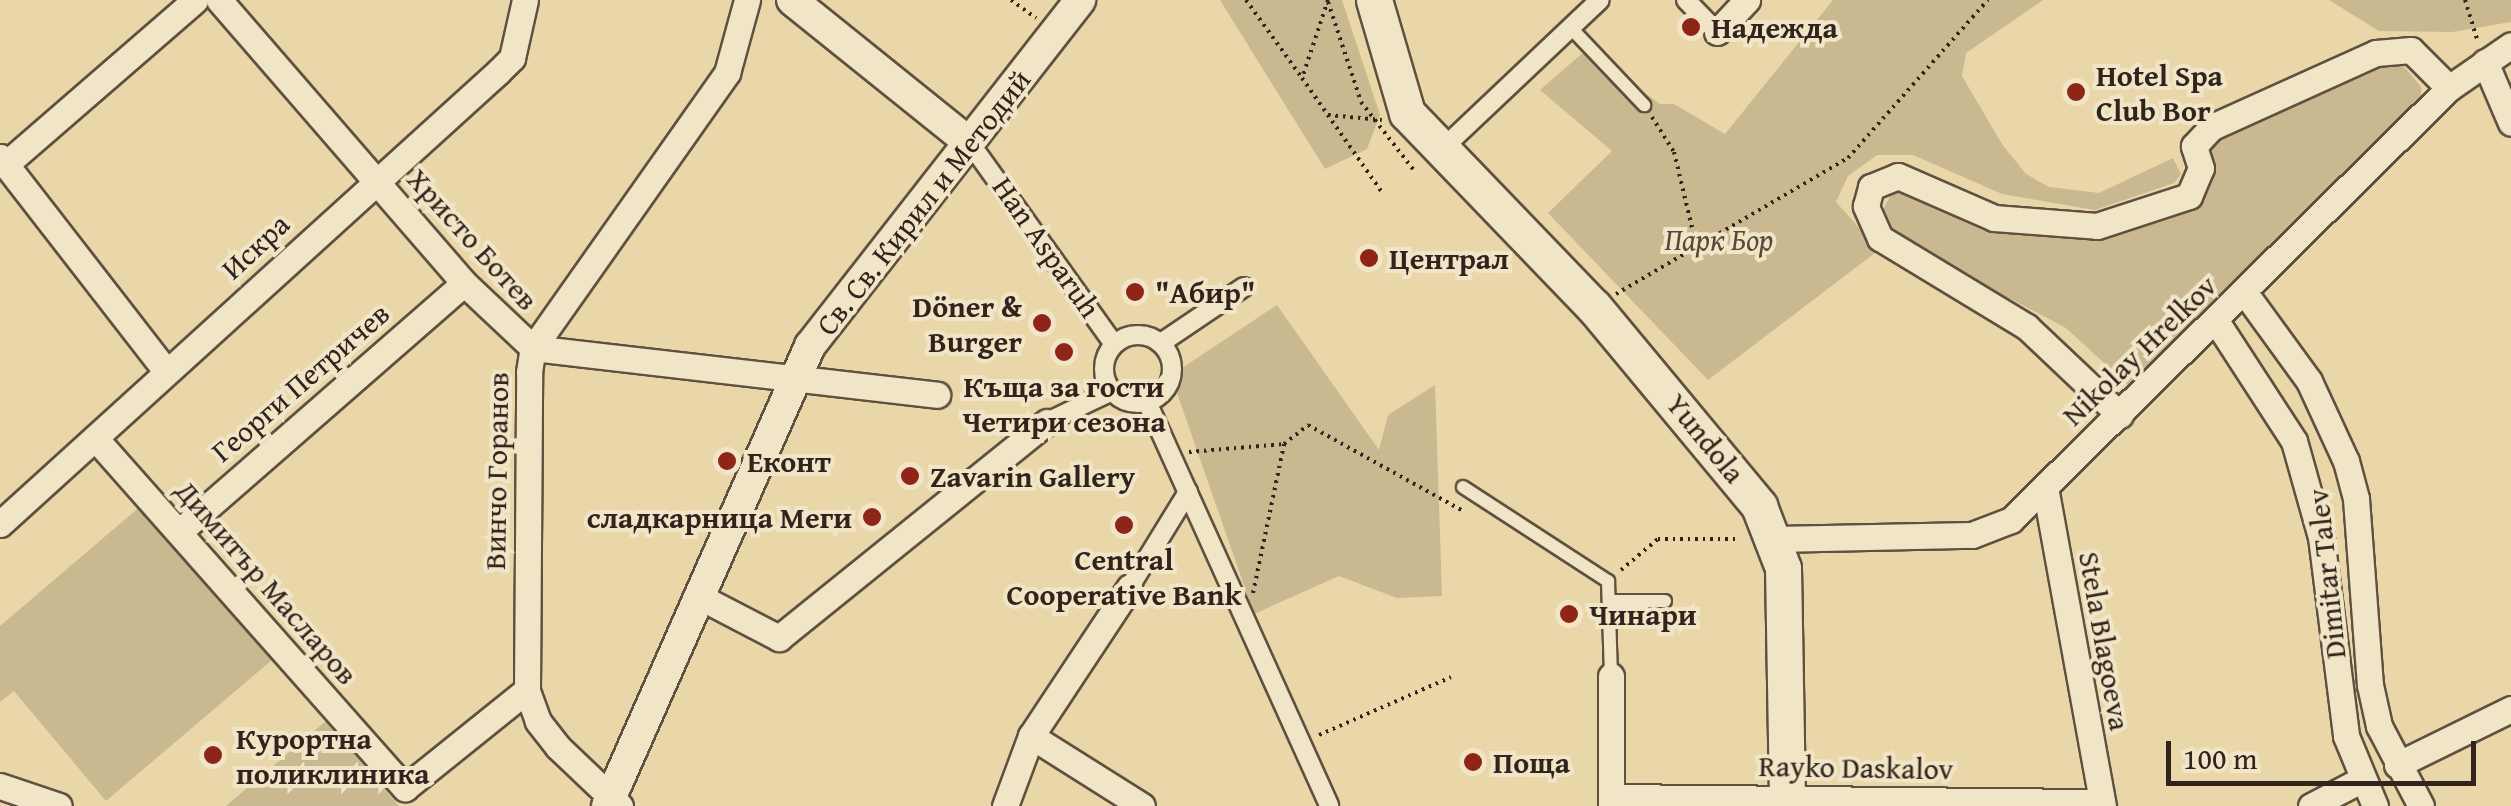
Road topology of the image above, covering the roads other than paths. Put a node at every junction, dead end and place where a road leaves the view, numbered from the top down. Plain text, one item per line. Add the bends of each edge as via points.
1 (195, 0) edge
2 (219, 0) edge
3 (526, 0) edge
4 (747, 0) edge
5 (792, 0) edge
6 (1080, 0) edge
7 (1374, 0) edge
8 (1600, 0) edge
9 (1686, 0) edge
10 (1747, 0) edge
11 (1570, 28) junction
12 (1717, 32) joint
13 (2511, 45) edge
14 (2485, 62) junction
15 (2449, 88) junction
16 (1644, 105) road end
17 (2511, 123) edge
18 (970, 143) junction
19 (1426, 160) junction
20 (3, 161) edge
21 (374, 180) junction
22 (464, 283) junction
23 (1244, 287) dead end
24 (2244, 294) junction
25 (2216, 322) junction
26 (1161, 343) junction
27 (1114, 344) junction
28 (533, 348) junction
29 (166, 371) junction
30 (792, 382) junction
31 (1112, 391) junction
32 (937, 395) dead end
33 (1147, 402) junction
34 (2120, 415) junction
35 (1048, 422) joint
36 (94, 438) junction
37 (1462, 487) dead end
38 (2045, 487) junction
39 (1188, 492) junction
40 (0, 524) edge
41 (180, 531) junction
42 (1775, 539) junction
43 (1129, 588) joint
44 (702, 598) junction
45 (1608, 601) junction
46 (1665, 601) dead end
47 (1611, 676) joint
48 (527, 690) junction
49 (2511, 710) edge
50 (1032, 736) junction
51 (2397, 765) junction
52 (2361, 780) junction
53 (0, 786) edge
54 (1611, 802) edge
55 (613, 803) edge
56 (1787, 803) edge
57 (1323, 804) edge
58 (2102, 804) edge
59 (59, 806) edge
60 (1005, 806) edge
61 (1142, 806) edge
62 (2311, 806) edge
63 (2375, 806) edge
64 (2420, 806) edge

1 - 20 street
2 - 21 street, Христо Ботев
3 - 21 street, Искра via 512,58
4 - 28 street, Винчо Горанов via 727,74
5 - 18 street, Han Asparuh
6 - 18 street, Св. Св. Кирил и Методий
7 - 19 main road, Yundola via 1391,118
8 - 11 street
9 - 12 street
10 - 12 street
11 - 16 lane
11 - 19 street
13 - 14 street, Nikolay Hrelkov
14 - 15 street, Nikolay Hrelkov
14 - 17 street
15 - 24 street, Nikolay Hrelkov
15 - 34 street via 2411,50 2376,53 2212,127 2194,146 2201,168 2190,196 2097,226 1994,218 1898,176 1871,187 1866,206 1880,238 2028,327
18 - 27 street, Han Asparuh
18 - 30 street, Св. Св. Кирил и Методий via 844,298
19 - 42 main road, Yundola via 1594,307 1736,473
20 - 29 street
21 - 22 street, Христо Ботев
21 - 29 street, Искра
22 - 28 street, Христо Ботев
22 - 41 street, Георги Петричев
23 - 26 street
24 - 25 street, Nikolay Hrelkov
24 - 51 street, Dimitar Talev via 2309,381 2346,461 2356,499 2370,685
25 - 34 street, Nikolay Hrelkov
25 - 52 street via 2294,441 2321,537 2337,692
26 - 27 street via 1133,334
26 - 33 street via 1173,372 1165,391
27 - 31 street via 1104,362
28 - 30 street, Христо Ботев
28 - 48 street, Винчо Горанов
29 - 36 street, Искра
30 - 32 street, Христо Ботев
30 - 44 street, Св. Св. Кирил и Методий
31 - 33 street via 1128,402
31 - 35 street
33 - 39 street
34 - 38 street, Nikolay Hrelkov
35 - 44 street via 779,638
36 - 40 street, Искра
36 - 41 street, Димитър Масларов
37 - 45 lane via 1608,580
38 - 42 street, Nikolay Hrelkov via 2011,520 1972,535
38 - 58 street, Stela Blagoeva
39 - 43 street
39 - 57 street
41 - 48 street, Димитър Масларов via 405,788
42 - 56 main road, Yundola via 1785,597
43 - 50 street
44 - 55 street, Св. Св. Кирил и Методий
45 - 46 lane
45 - 47 lane
47 - 54 street
48 - 55 street, Винчо Горанов via 538,721
49 - 51 street
50 - 60 street
50 - 61 street
51 - 64 street, Dimitar Talev
52 - 62 street
52 - 63 street
53 - 59 street
54 - 56 street, Rayko Daskalov
56 - 58 street, Rayko Daskalov

